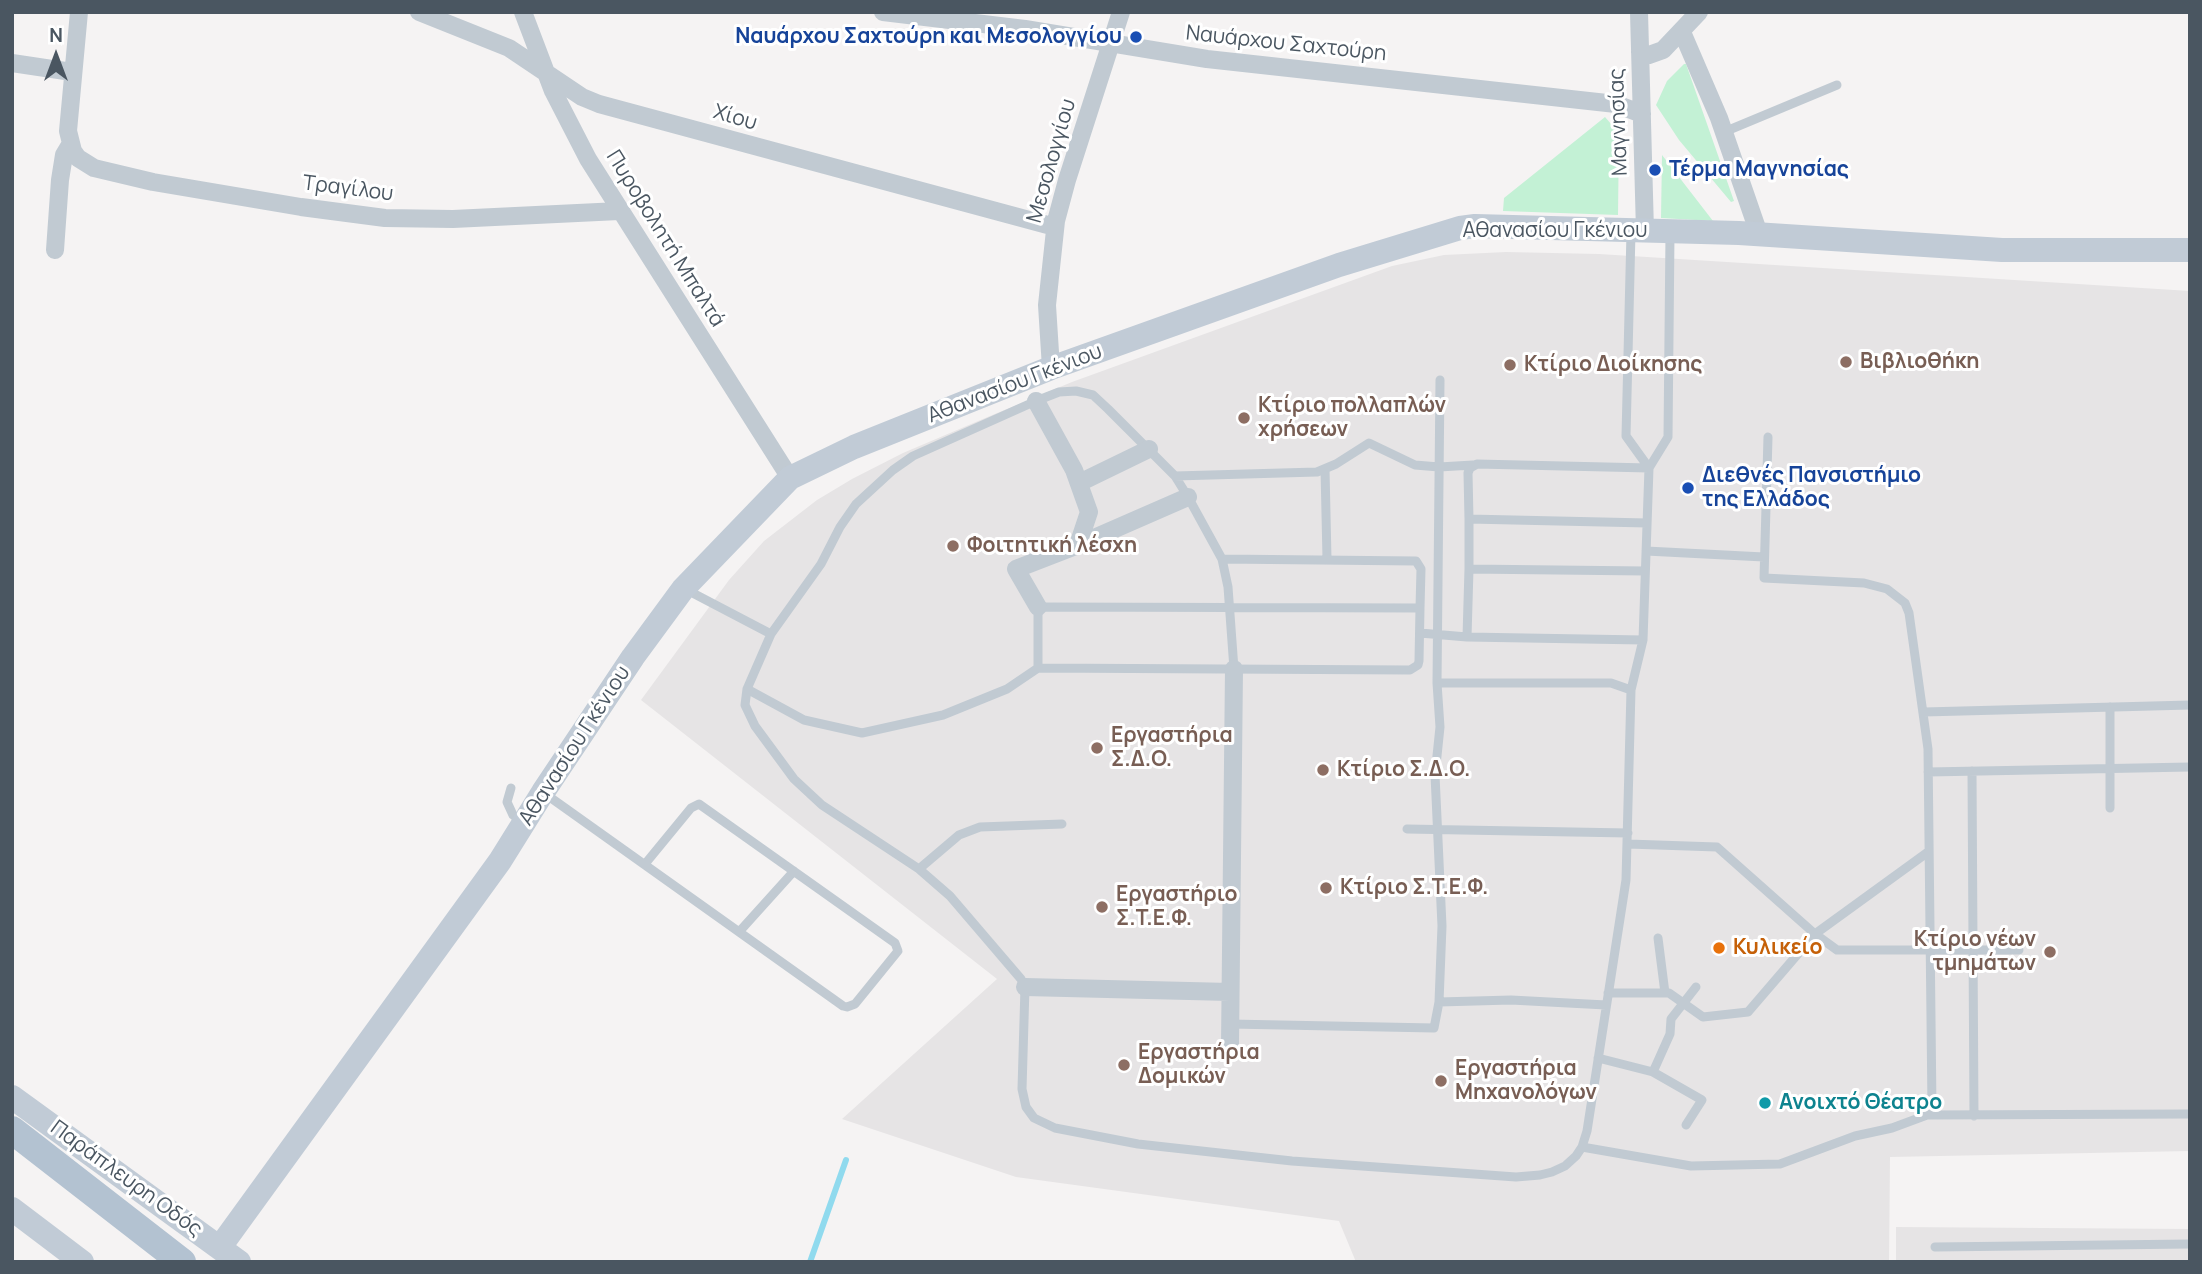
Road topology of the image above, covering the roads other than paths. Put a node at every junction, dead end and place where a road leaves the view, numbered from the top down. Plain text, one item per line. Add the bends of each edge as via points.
1 (79, 12) edge
2 (523, 12) edge
3 (883, 12) edge
4 (1121, 12) edge
5 (1639, 12) edge
6 (1699, 12) edge
7 (424, 13) edge
8 (1682, 32) junction
9 (1112, 45) junction
10 (1640, 52) junction
11 (12, 63) edge
12 (545, 71) junction
13 (72, 72) junction
14 (1837, 85) dead end
15 (1642, 114) junction
16 (1724, 132) junction
17 (74, 151) junction
18 (619, 211) junction
19 (1055, 228) junction
20 (1648, 231) junction
21 (1759, 234) junction
22 (55, 250) dead end
23 (2190, 250) edge
24 (1051, 368) junction
25 (1440, 380) dead end
26 (1035, 401) junction
27 (1768, 437) dead end
28 (1149, 449) junction
29 (1473, 465) junction
30 (1439, 467) junction
31 (1648, 468) junction
32 (1325, 469) junction
33 (1175, 476) junction
34 (790, 478) junction
35 (1079, 483) junction
36 (1188, 497) junction
37 (1469, 519) junction
38 (1647, 523) junction
39 (1078, 545) junction
40 (1646, 551) junction
41 (1764, 557) junction
42 (1222, 559) junction
43 (1327, 559) junction
44 (1469, 569) junction
45 (1645, 571) junction
46 (683, 589) junction
47 (1038, 607) junction
48 (1229, 607) junction
49 (1420, 608) junction
50 (1420, 633) junction
51 (771, 634) junction
52 (1437, 635) junction
53 (1467, 637) junction
54 (1643, 640) junction
55 (1038, 668) junction
56 (1234, 669) junction
57 (1437, 683) junction
58 (747, 689) junction
59 (1631, 690) junction
60 (2190, 705) edge
61 (2109, 707) junction
62 (1924, 712) junction
63 (2190, 767) edge
64 (2110, 768) junction
65 (1972, 771) junction
66 (1928, 772) junction
67 (511, 788) dead end
68 (543, 792) junction
69 (2110, 808) dead end
70 (524, 823) junction
71 (1062, 824) dead end
72 (1407, 829) dead end
73 (1438, 830) junction
74 (1628, 833) junction
75 (1628, 844) junction
76 (1928, 852) junction
77 (645, 864) junction
78 (919, 869) junction
79 (794, 871) junction
80 (739, 932) junction
81 (1815, 934) junction
82 (1658, 938) dead end
83 (1930, 950) junction
84 (1973, 950) junction
85 (2019, 950) dead end
86 (1025, 987) junction
87 (1696, 987) dead end
88 (1230, 992) junction
89 (1608, 993) junction
90 (1665, 993) junction
91 (1439, 1002) junction
92 (1685, 1002) junction
93 (1606, 1005) junction
94 (1230, 1024) junction
95 (1230, 1045) dead end
96 (1598, 1058) junction
97 (1653, 1072) junction
98 (12, 1097) edge
99 (2190, 1114) edge
100 (1927, 1115) junction
101 (1974, 1116) junction
102 (1686, 1125) dead end
103 (12, 1130) edge
104 (1582, 1147) junction
105 (12, 1209) edge
106 (2190, 1244) edge
107 (1935, 1247) dead end
108 (230, 1254) edge
109 (82, 1262) edge
110 (182, 1262) edge

1 - 13 street
2 - 12 street, Πυροβολητή Μπαλτά
3 - 9 street, Ναυάρχου Σαχτούρη
4 - 9 street, Μεσολογγίου
5 - 10 street, Μαγνησίας
6 - 8 street
7 - 12 street, Χίου via 509,48
8 - 10 street via 1658,53
8 - 16 street
9 - 15 street, Ναυάρχου Σαχτούρη via 1616,104
9 - 19 street, Μεσολογγίου
10 - 15 street, Μαγνησίας
11 - 13 street
12 - 18 street, Πυροβολητή Μπαλτά via 574,134
12 - 19 street, Χίου via 582,97 609,108
13 - 17 street via 68,120
14 - 16 lane
15 - 20 street, Μαγνησίας
16 - 21 street
17 - 18 street, Τραγίλου via 94,168 119,175 342,214 432,219
17 - 22 street via 64,155
18 - 34 street, Πυροβολητή Μπαλτά
19 - 24 street, Μεσολογγίου via 1047,305
20 - 21 street, Αθανασίου Γκένιου
20 - 24 street, Αθανασίου Γκένιου via 1475,226 1441,233
20 - 31 lane via 1668,437
20 - 31 lane via 1626,436
21 - 23 street, Αθανασίου Γκένιου via 2002,250
24 - 34 street, Αθανασίου Γκένιου via 854,447
25 - 30 lane
26 - 28 lane via 1059,392 1093,396
26 - 35 street
26 - 51 lane via 892,470 856,504 821,564
27 - 41 lane
28 - 33 lane
28 - 35 street
29 - 30 lane
29 - 31 lane
29 - 37 lane via 1468,473
30 - 32 lane via 1415,465 1369,443
30 - 52 lane
31 - 38 lane
32 - 33 lane
32 - 43 lane
33 - 36 lane
34 - 46 street, Αθανασίου Γκένιου
35 - 39 street via 1089,512
36 - 39 street
36 - 42 lane
37 - 38 lane
37 - 44 lane
38 - 40 lane
39 - 47 street via 1016,569
40 - 41 lane
40 - 45 lane
41 - 62 lane via 1764,578 1864,583 1887,589 1905,603
42 - 43 lane
42 - 48 lane
43 - 49 lane via 1416,561 1421,569
44 - 45 lane
44 - 53 lane
45 - 54 lane
46 - 51 lane
46 - 68 street, Αθανασίου Γκένιου
47 - 48 lane
47 - 55 lane
48 - 49 lane
48 - 56 lane
49 - 50 lane
50 - 52 lane
50 - 56 lane via 1419,661 1410,670
51 - 58 lane
52 - 53 lane
52 - 57 lane
53 - 54 lane
54 - 59 lane
55 - 56 lane
55 - 58 lane via 1007,689 943,715 862,733 804,720
56 - 88 street
57 - 59 lane via 1611,683
57 - 73 lane via 1440,727 1434,775
58 - 78 lane via 745,705 755,726 794,779 822,805
59 - 74 lane
60 - 61 lane
61 - 62 lane
61 - 64 lane
62 - 66 lane
63 - 64 lane
64 - 65 lane
64 - 69 lane
65 - 66 lane
65 - 84 lane
66 - 76 lane
67 - 70 lane via 507,802 513,815
68 - 70 street, Αθανασίου Γκένιου
68 - 77 lane
70 - 108 street, Αθανασίου Γκένιου
71 - 78 lane via 980,827 959,835
72 - 73 lane
73 - 74 lane
73 - 91 lane
74 - 75 lane
75 - 81 lane via 1717,847
75 - 89 lane
76 - 81 lane
76 - 83 lane
77 - 79 lane via 699,804
77 - 80 lane
78 - 86 lane via 950,896
79 - 80 lane
79 - 80 lane via 898,946 897,955 855,1004 843,1006
81 - 83 lane via 1837,950
81 - 92 lane via 1748,1012 1703,1017
82 - 90 lane
83 - 84 lane
83 - 100 lane via 1932,1109
84 - 85 lane
84 - 101 lane
86 - 88 street
86 - 104 lane via 1026,1107 1034,1118 1055,1128 1139,1144 1292,1161 1516,1177 1565,1166
87 - 92 lane
88 - 94 street
89 - 90 lane
89 - 93 lane
90 - 92 lane
91 - 93 lane
91 - 94 lane via 1434,1028
92 - 97 lane via 1671,1019 1670,1034
93 - 96 lane
94 - 95 street
96 - 97 lane
96 - 104 lane
97 - 102 lane via 1702,1100
98 - 108 street, Παράπλευρη Οδός
99 - 101 lane
100 - 101 lane
100 - 104 lane via 1780,1164 1691,1167
103 - 110 main road
105 - 109 street
106 - 107 lane

